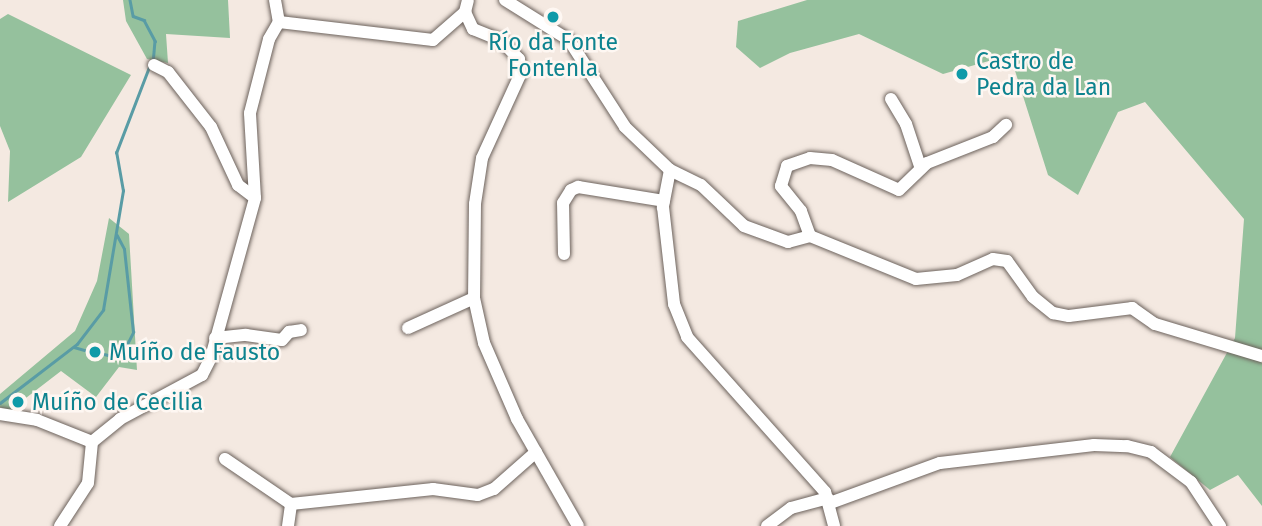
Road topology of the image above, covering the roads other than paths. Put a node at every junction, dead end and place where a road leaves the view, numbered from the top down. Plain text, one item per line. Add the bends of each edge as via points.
1 (275, 0) edge
2 (505, 0) edge
3 (465, 3) edge
4 (279, 22) junction
5 (154, 65) dead end
6 (891, 99) dead end
7 (1006, 125) dead end
8 (921, 169) junction
9 (670, 170) junction
10 (255, 198) junction
11 (664, 201) junction
12 (810, 236) junction
13 (564, 254) dead end
14 (474, 298) junction
15 (408, 328) dead end
16 (301, 330) dead end
17 (215, 338) junction
18 (1262, 356) edge
19 (0, 414) edge
20 (92, 442) junction
21 (536, 452) junction
22 (225, 459) dead end
23 (829, 501) junction
24 (291, 504) junction
25 (60, 526) edge
26 (288, 526) edge
27 (578, 526) edge
28 (767, 526) edge
29 (834, 526) edge
30 (1220, 526) edge

1 - 4 street
2 - 9 street via 569,40 625,127
3 - 4 street via 433,40
3 - 14 street via 472,29 502,41 519,59 482,159 475,204
4 - 10 street via 269,39 250,113
5 - 10 street via 168,72 211,127 238,185
6 - 8 street via 906,124
7 - 8 street via 993,137
8 - 12 street via 900,190 832,160 810,158 787,166 781,187 801,211
9 - 11 street
9 - 12 street via 701,186 744,226 788,242
10 - 17 street via 236,279
11 - 13 street via 578,187 571,190 563,203
11 - 23 street via 674,304 687,337
12 - 18 street via 916,279 957,275 993,259 1007,261 1033,297 1053,313 1069,316 1132,308 1155,324
14 - 15 street
14 - 21 street via 484,343
16 - 17 street via 289,332 282,340 246,335
17 - 20 street via 202,375 120,419
19 - 20 street via 37,420
20 - 25 street via 88,482
21 - 24 street via 494,489 478,495 433,489
21 - 27 street
22 - 24 street
23 - 28 street via 791,508
23 - 29 street
23 - 30 street via 940,463 1094,445 1127,446 1151,452 1191,482
24 - 26 street

